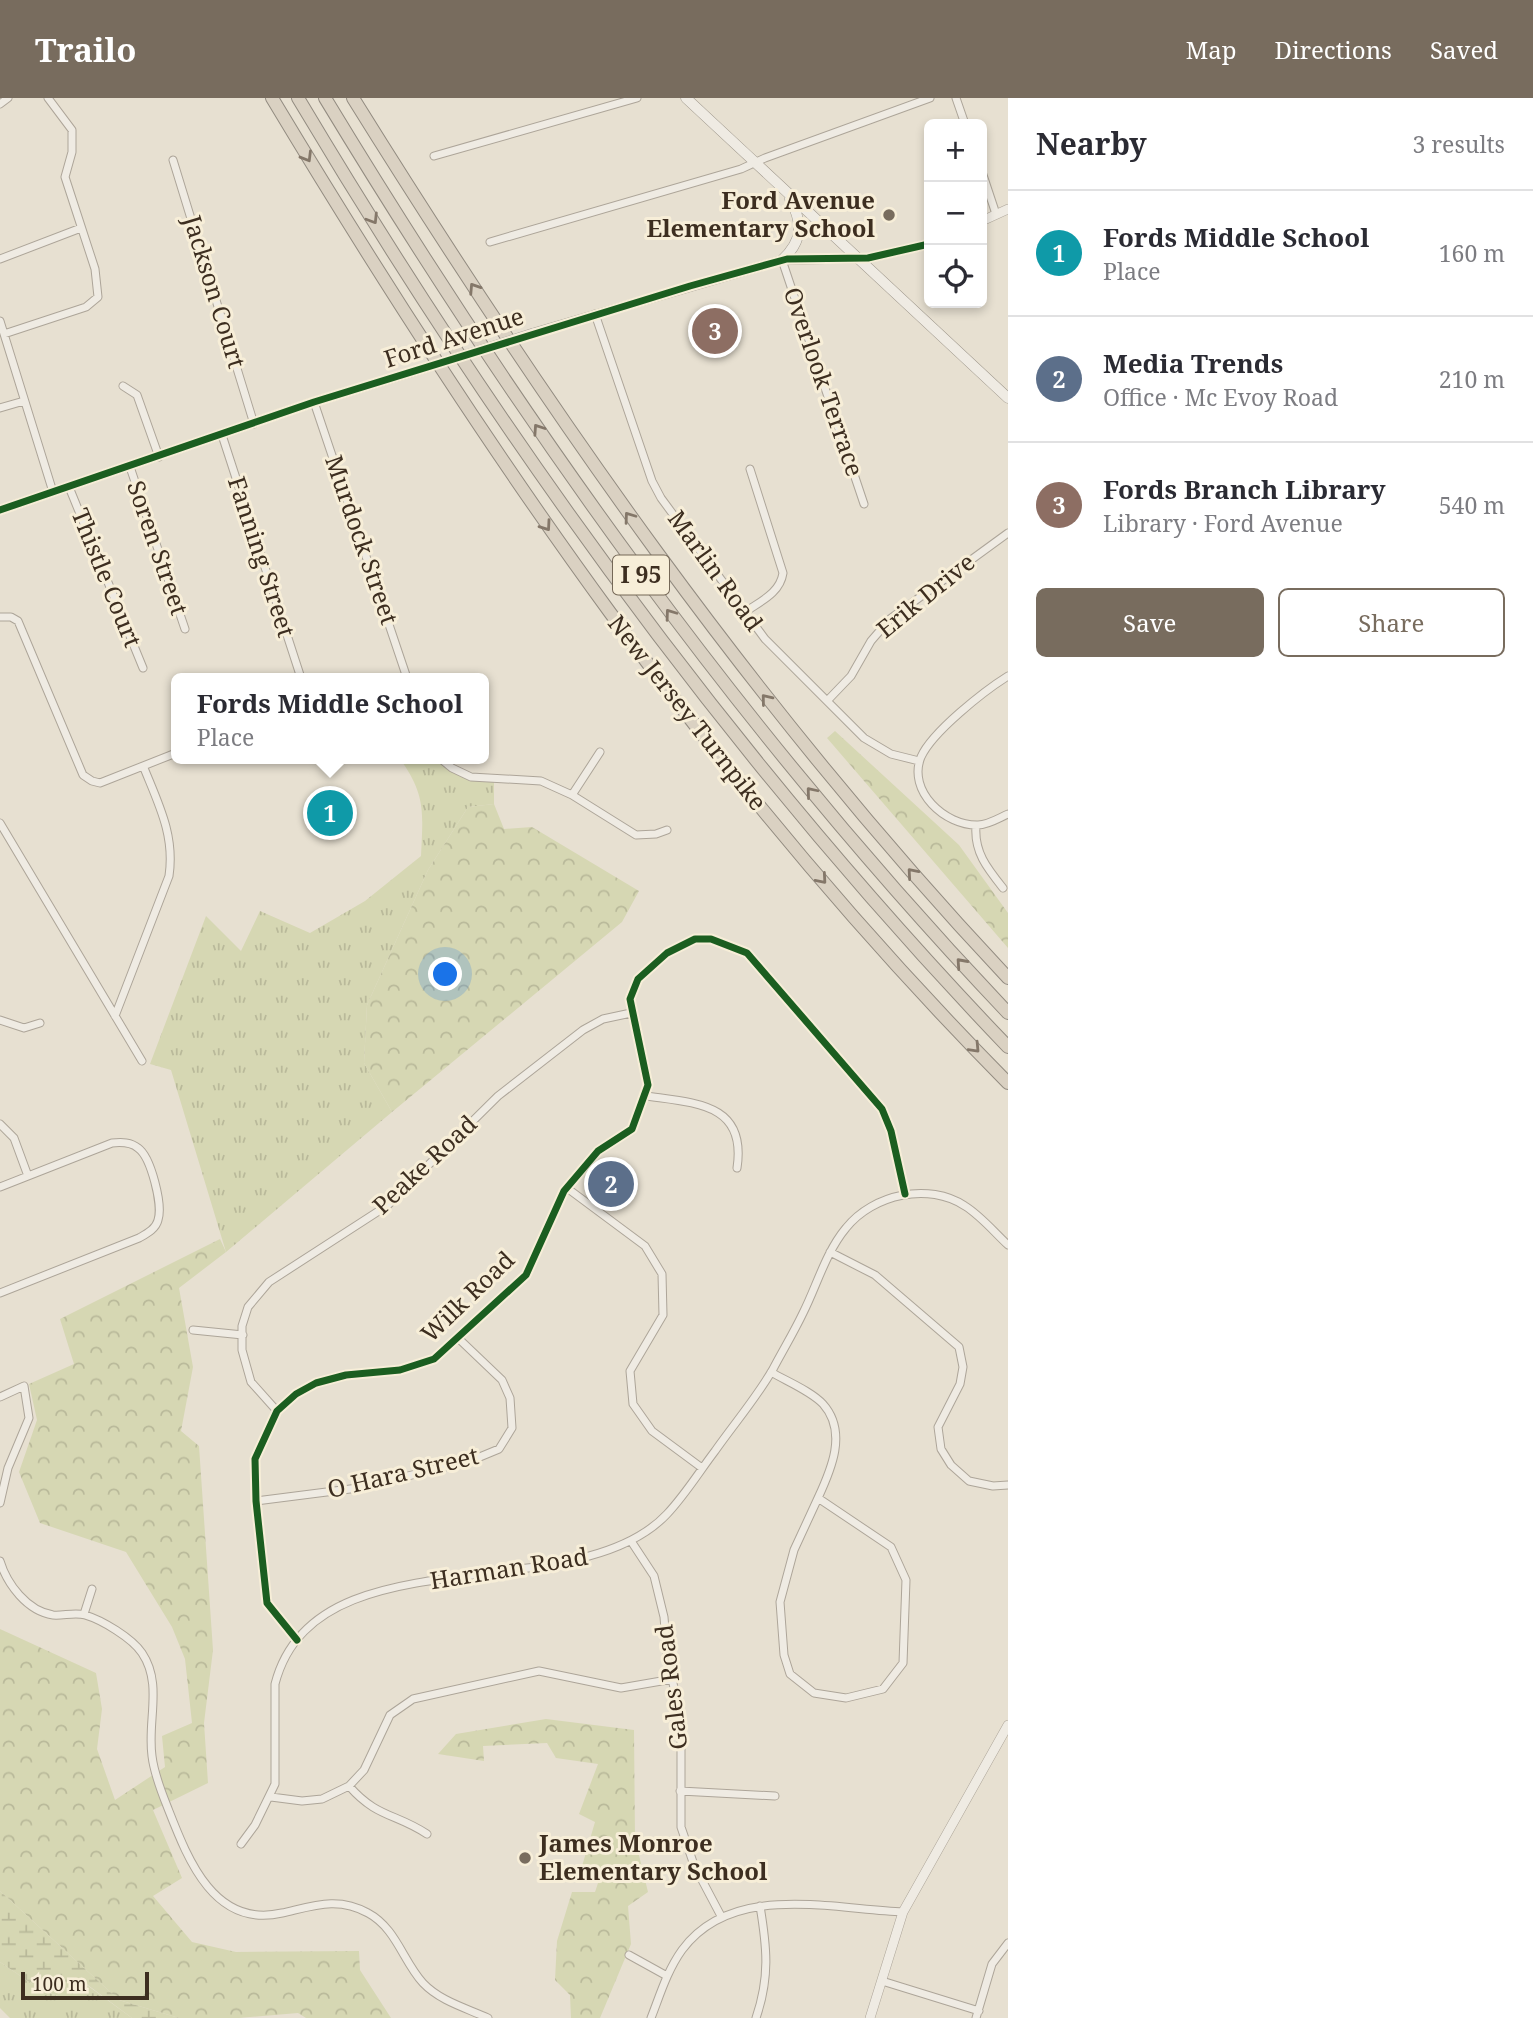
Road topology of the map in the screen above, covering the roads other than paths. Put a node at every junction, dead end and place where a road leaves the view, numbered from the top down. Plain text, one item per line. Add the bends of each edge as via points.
1 (8, 98) edge
2 (48, 98) edge
3 (272, 98) edge
4 (298, 98) edge
5 (325, 98) edge
6 (354, 98) edge
7 (637, 98) edge
8 (686, 98) edge
9 (930, 98) edge
10 (956, 98) edge
11 (0, 104) edge
12 (963, 119) edge
13 (434, 156) dead end
14 (173, 160) dead end
15 (755, 162) junction
16 (985, 182) edge
17 (785, 190) junction
18 (1008, 209) edge
19 (996, 214) junction
20 (987, 218) edge
21 (81, 228) junction
22 (490, 242) dead end
23 (926, 245) edge
24 (0, 259) edge
25 (858, 259) junction
26 (782, 260) junction
27 (595, 314) junction
28 (0, 321) edge
29 (4, 334) junction
30 (123, 386) dead end
31 (1008, 398) edge
32 (24, 401) junction
33 (314, 402) junction
34 (0, 408) edge
35 (254, 424) junction
36 (222, 435) junction
37 (159, 457) junction
38 (130, 467) junction
39 (750, 469) dead end
40 (69, 487) junction
41 (53, 492) junction
42 (864, 504) dead end
43 (0, 510) edge
44 (1008, 533) edge
45 (745, 612) junction
46 (0, 617) edge
47 (185, 629) dead end
48 (143, 668) dead end
49 (299, 673) edge
50 (405, 673) edge
51 (1008, 676) edge
52 (827, 701) junction
53 (600, 752) dead end
54 (171, 755) edge
55 (919, 761) junction
56 (447, 764) edge
57 (144, 768) junction
58 (572, 795) junction
59 (1008, 814) edge
60 (0, 823) edge
61 (976, 826) junction
62 (667, 830) dead end
63 (1003, 888) dead end
64 (1008, 978) edge
65 (631, 1013) junction
66 (1008, 1013) edge
67 (115, 1016) junction
68 (0, 1020) edge
69 (40, 1023) dead end
70 (1008, 1047) edge
71 (142, 1061) dead end
72 (1008, 1083) edge
73 (646, 1096) junction
74 (0, 1124) edge
75 (737, 1168) dead end
76 (28, 1175) junction
77 (0, 1186) edge
78 (567, 1188) junction
79 (905, 1194) junction
80 (1008, 1245) edge
81 (830, 1252) junction
82 (0, 1293) edge
83 (193, 1331) dead end
84 (243, 1335) junction
85 (458, 1338) junction
86 (771, 1372) junction
87 (0, 1396) edge
88 (277, 1411) junction
89 (702, 1468) junction
90 (1008, 1485) edge
91 (818, 1498) junction
92 (256, 1501) junction
93 (0, 1503) edge
94 (631, 1541) junction
95 (0, 1562) edge
96 (92, 1589) dead end
97 (84, 1614) junction
98 (298, 1640) junction
99 (673, 1679) junction
100 (1008, 1725) edge
101 (349, 1786) junction
102 (680, 1791) junction
103 (775, 1796) dead end
104 (271, 1797) junction
105 (426, 1833) dead end
106 (241, 1844) dead end
107 (760, 1906) junction
108 (903, 1912) junction
109 (721, 1916) junction
110 (1008, 1943) edge
111 (629, 1955) dead end
112 (667, 1976) junction
113 (882, 1980) junction
114 (977, 2014) edge
115 (488, 2018) edge
116 (650, 2018) edge
117 (756, 2018) edge
118 (870, 2018) edge

1 - 11 street
2 - 21 street via 72,131 65,177
3 -> 72 highway, New Jersey Turnpike / I 95 via 452,389 611,617 808,864
4 -> 70 highway, New Jersey Turnpike / I 95 via 482,389 631,603 821,841
66 -> 5 highway, New Jersey Turnpike / I 95 via 848,836 699,654 494,364
64 -> 6 highway, I 95 via 816,760 668,571 521,360
7 - 13 street
8 - 15 main road
9 - 15 street
10 - 12 street
14 - 35 street, Jackson Court
15 - 17 main road
15 - 22 street
16 - 19 street
17 - 25 main road
17 - 26 main road via 797,213 800,232
18 - 19 street
19 - 20 street
21 - 24 street
21 - 29 street via 95,269 98,297 86,307
23 - 25 street, Ford Avenue
25 - 26 street, Ford Avenue
25 - 31 main road
26 - 27 street, Ford Avenue
26 - 42 street, Overlook Terrace
27 - 33 street, Ford Avenue, bridge
27 - 45 street, Marlin Road via 652,481
28 - 29 street
29 - 32 street
30 - 37 street via 137,395
32 - 34 street
32 - 41 street
33 - 35 street, Ford Avenue
33 - 50 street, Murdock Street
35 - 36 street, Ford Avenue
36 - 37 street, Ford Avenue
36 - 49 street, Fanning Street
37 - 38 street, Ford Avenue
38 - 40 street, Ford Avenue
38 - 47 street, Soren Street
39 - 45 street via 783,573 773,593
40 - 41 street, Ford Avenue
40 - 48 street, Thistle Court
41 - 43 street, Ford Avenue
44 - 52 street, Erik Drive via 890,619 851,676
45 - 52 street, Marlin Road via 765,639
46 - 57 street via 18,621 83,775 100,783
51 - 55 street via 932,738
52 - 55 street, Marlin Road via 877,748
53 - 58 street
54 - 57 street
55 - 61 street via 920,783 930,803 955,821
56 - 58 street via 471,777 541,781
57 - 67 street via 170,830 172,857 169,876
58 - 62 street via 636,835
59 - 61 street
60 - 67 street
61 - 63 street via 978,850
65 - 73 street, Wilk Road via 649,1085
65 - 79 street, Wilk Road via 636,984 667,953 695,939 711,939 747,953 882,1109
65 - 84 street, Peake Road via 603,1019 583,1030 498,1096 388,1205 269,1282 248,1307
67 - 71 street
68 - 69 street via 24,1028
73 - 75 street via 705,1105 722,1115 734,1127 740,1147
73 - 78 street, Wilk Road via 632,1129 598,1151
74 - 76 street via 14,1138
76 - 77 street
76 - 82 street via 125,1142 146,1156 157,1190 158,1221 139,1238
78 - 85 street, Wilk Road via 526,1275
78 - 89 street via 645,1246 662,1274 663,1315 630,1371 633,1404 652,1431
79 - 80 street, Harman Road via 936,1192 966,1206
79 - 81 street, Harman Road via 869,1208 846,1227
81 - 86 street, Harman Road
81 - 90 street via 875,1275 959,1347 960,1384 938,1427 941,1449 970,1481
83 - 84 street
84 - 88 street, Peake Road via 245,1369
85 - 88 street, Wilk Road via 434,1359 400,1370 316,1383
85 - 92 street, O Hara Street via 502,1380 510,1398 512,1428 499,1449 470,1461 358,1488
86 - 89 street, Harman Road
86 - 91 street via 823,1404 835,1430 831,1471
87 - 93 street via 24,1386 29,1418 8,1468
88 - 92 street, Wilk Road via 256,1459
89 - 94 street, Harman Road via 666,1515
91 - 91 street via 793,1550 780,1602 784,1655 790,1674 814,1693 846,1698 883,1689 903,1663 906,1580 891,1547
92 - 98 street, Wilk Road via 267,1603
94 - 98 street, Harman Road via 574,1561 384,1590 336,1609
94 - 99 street, Gales Road via 654,1576 661,1598
95 - 97 street via 25,1602 51,1615
96 - 97 street
97 - 115 street via 141,1651 154,1696 152,1757 161,1790 178,1835 209,1891 240,1912 260,1916 323,1902 346,1903 367,1912 387,1928 425,1985 446,2000
98 - 104 street, Harman Road via 283,1660 275,1684 275,1784
99 - 101 street via 621,1688 539,1671 413,1699 390,1715 364,1770
99 - 102 street, Gales Road via 681,1722
100 - 108 street
101 - 104 street via 322,1799
101 - 105 street via 380,1814 408,1821
102 - 103 street
102 - 109 street, Gales Road via 687,1847
104 - 106 street, Harman Road
107 - 108 street
107 - 109 street
107 - 117 street via 766,1988
108 - 113 street
109 - 112 street via 695,1936
110 - 114 street via 992,1964
111 - 112 street
112 - 116 street
113 - 114 street
113 - 118 street

